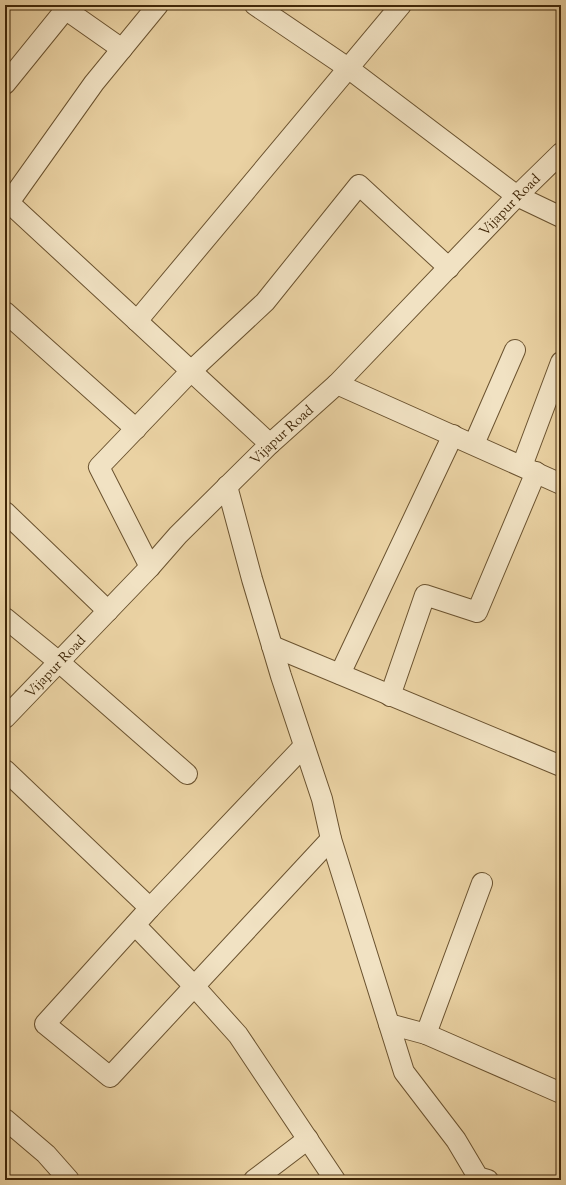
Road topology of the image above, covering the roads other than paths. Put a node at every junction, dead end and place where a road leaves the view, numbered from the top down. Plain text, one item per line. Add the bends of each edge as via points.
1 (158, 5) edge
2 (401, 5) edge
3 (67, 7) edge
4 (268, 8) edge
5 (122, 49) junction
6 (348, 68) junction
7 (5, 84) edge
8 (561, 153) edge
9 (517, 196) junction
10 (6, 203) edge
11 (561, 217) edge
12 (448, 268) junction
13 (5, 312) edge
14 (137, 320) junction
15 (514, 350) dead end
16 (561, 362) edge
17 (191, 371) junction
18 (337, 384) junction
19 (136, 429) junction
20 (453, 435) junction
21 (270, 444) junction
22 (474, 444) junction
23 (529, 469) junction
24 (559, 478) edge
25 (227, 486) junction
26 (5, 512) edge
27 (150, 567) junction
28 (108, 611) junction
29 (5, 618) edge
30 (272, 646) junction
31 (59, 662) junction
32 (340, 674) junction
33 (390, 696) junction
34 (5, 718) edge
35 (304, 746) junction
36 (561, 766) edge
37 (5, 770) edge
38 (187, 774) dead end
39 (331, 839) junction
40 (482, 883) dead end
41 (150, 908) junction
42 (135, 925) junction
43 (194, 986) junction
44 (389, 1024) junction
45 (426, 1034) junction
46 (561, 1093) edge
47 (8, 1127) edge
48 (308, 1139) junction
49 (480, 1179) edge
50 (69, 1180) edge
51 (254, 1180) edge
52 (336, 1180) edge

1 - 5 street
2 - 6 street
3 - 5 street
3 - 7 street
4 - 6 street
5 - 10 street
6 - 9 street
6 - 14 street
8 - 9 street, Vijapur Road
9 - 11 street
9 - 12 street, Vijapur Road
10 - 14 street
12 - 17 street via 359,185 265,302
12 - 18 street, Vijapur Road
13 - 19 street
14 - 17 street
15 - 22 street
16 - 23 street
17 - 19 street
17 - 21 street
18 - 20 street
18 - 21 street, Vijapur Road
19 - 27 street via 99,467
20 - 22 street
20 - 32 street
21 - 25 street, Vijapur Road
22 - 23 street
23 - 24 street
23 - 33 street via 477,612 425,595
25 - 27 street, Vijapur Road
25 - 30 street
26 - 28 street
27 - 28 street, Vijapur Road
28 - 31 street, Vijapur Road
29 - 31 street
30 - 32 street
30 - 35 street
31 - 34 street, Vijapur Road
31 - 38 street
32 - 33 street
33 - 36 street
35 - 39 street via 322,799
35 - 41 street
37 - 41 street
39 - 43 street
39 - 44 street
40 - 45 street
41 - 42 street
42 - 43 street
42 - 43 street via 46,1024 110,1077
43 - 48 street via 238,1035
44 - 45 street
44 - 49 street via 404,1072 456,1140
45 - 46 street
47 - 50 street via 46,1154
48 - 51 street
48 - 52 street

